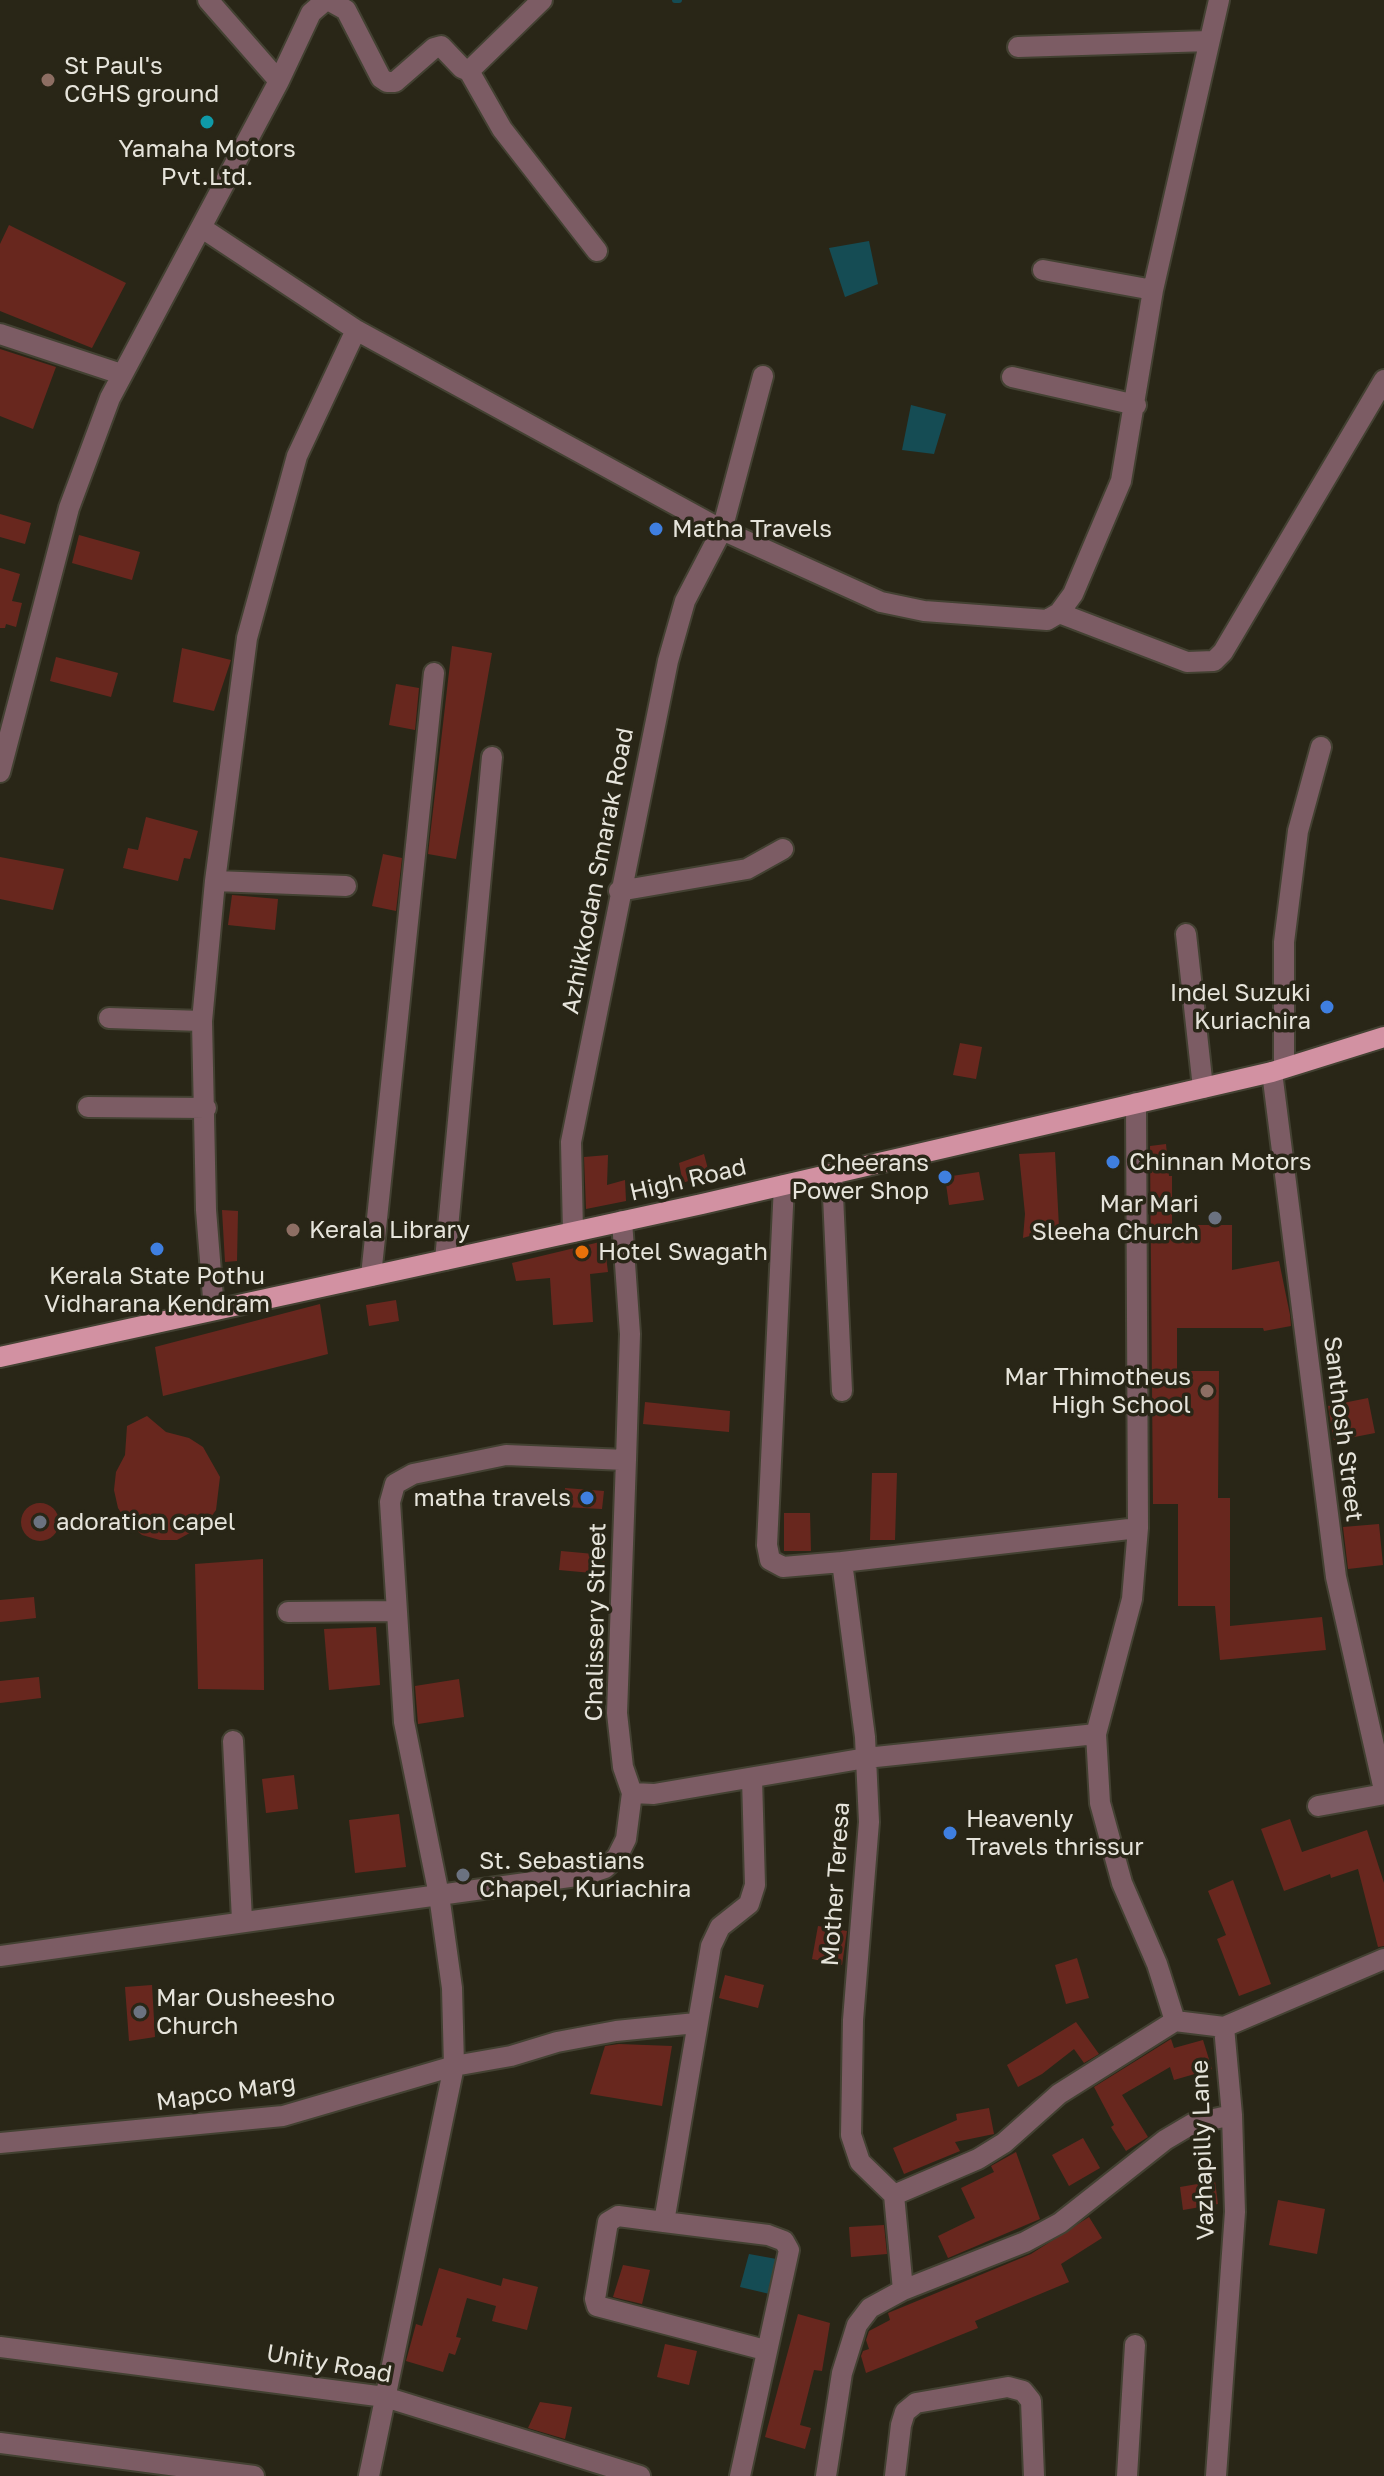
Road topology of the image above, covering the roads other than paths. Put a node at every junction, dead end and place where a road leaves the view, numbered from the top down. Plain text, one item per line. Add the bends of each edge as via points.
1 (208, 0) edge
2 (327, 0) edge
3 (542, 0) edge
4 (1219, 0) edge
5 (1209, 41) junction
6 (1018, 47) dead end
7 (469, 71) junction
8 (279, 81) junction
9 (202, 228) junction
10 (597, 251) dead end
11 (1043, 270) dead end
12 (1153, 290) junction
13 (356, 330) junction
14 (0, 334) edge
15 (121, 374) junction
16 (763, 376) dead end
17 (1012, 377) dead end
18 (1384, 380) edge
19 (1136, 405) junction
20 (722, 530) junction
21 (1059, 613) junction
22 (434, 673) dead end
23 (1321, 747) dead end
24 (492, 757) dead end
25 (0, 772) edge
26 (783, 849) dead end
27 (215, 881) junction
28 (346, 886) dead end
29 (619, 891) junction
30 (1186, 934) dead end
31 (109, 1018) dead end
32 (202, 1021) junction
33 (1384, 1037) edge
34 (1278, 1069) junction
35 (1203, 1088) junction
36 (1136, 1103) junction
37 (88, 1107) dead end
38 (206, 1108) junction
39 (832, 1174) junction
40 (784, 1185) junction
41 (622, 1221) junction
42 (573, 1232) junction
43 (445, 1260) junction
44 (371, 1276) junction
45 (214, 1310) junction
46 (0, 1357) edge
47 (842, 1391) dead end
48 (626, 1460) junction
49 (1138, 1528) junction
50 (842, 1562) junction
51 (394, 1611) junction
52 (288, 1612) dead end
53 (1096, 1734) junction
54 (233, 1741) dead end
55 (866, 1758) junction
56 (752, 1778) junction
57 (1384, 1792) edge
58 (632, 1793) junction
59 (1318, 1806) dead end
60 (439, 1895) junction
61 (242, 1920) junction
62 (0, 1956) edge
63 (1384, 1959) edge
64 (1175, 2021) junction
65 (696, 2023) junction
66 (1224, 2027) junction
67 (454, 2066) junction
68 (1232, 2115) junction
69 (0, 2143) edge
70 (894, 2195) junction
71 (664, 2222) junction
72 (903, 2290) junction
73 (1135, 2345) dead end
74 (0, 2347) edge
75 (765, 2350) junction
76 (385, 2397) junction
77 (0, 2443) edge
78 (254, 2476) edge
79 (369, 2476) edge
80 (640, 2476) edge
81 (740, 2476) edge
82 (826, 2476) edge
83 (895, 2476) edge
84 (1034, 2476) edge
85 (1127, 2476) edge
86 (1216, 2476) edge

1 - 8 street
2 - 7 street via 346,10 387,82 395,82 441,46
2 - 8 street via 311,13
3 - 7 street
4 - 5 street
5 - 6 street
5 - 12 street
7 - 10 street via 502,129
8 - 9 street
9 - 13 street
9 - 15 street
11 - 12 street
12 - 19 street
13 - 20 street
13 - 27 street via 297,456 247,638
14 - 15 street
15 - 25 street via 69,508
16 - 20 street, Azhikkodan Smarak Road
17 - 19 street
18 - 21 street via 1214,661 1187,662
19 - 21 street via 1121,481 1073,594
20 - 21 street via 881,602 924,611 1047,620
20 - 29 street, Azhikkodan Smarak Road via 685,601
22 - 44 street
23 - 34 street, Santhosh Street via 1298,831 1284,942
24 - 43 street
26 - 29 street via 747,869
27 - 28 street
27 - 32 street
29 - 42 street, Azhikkodan Smarak Road via 571,1142
30 - 35 street
31 - 32 street
32 - 38 street
33 - 34 main road, High Road
34 - 35 main road, High Road
34 - 57 street, Santhosh Street via 1336,1577
35 - 36 main road, High Road
36 - 39 main road, High Road
36 - 49 street
37 - 38 street
38 - 45 street via 206,1210
39 - 40 main road, High Road
39 - 47 street
40 - 41 main road, High Road
40 - 50 street via 767,1545 770,1560 783,1567
41 - 42 main road, High Road
41 - 48 street, Chalissery Street via 630,1334
42 - 43 main road, High Road
43 - 44 main road, High Road
44 - 45 main road, High Road
45 - 46 main road, High Road
48 - 51 street via 506,1455 413,1474 395,1484 390,1502
48 - 58 street, Chalissery Street via 617,1713 623,1767
49 - 50 street
49 - 53 street via 1132,1599
50 - 55 street, Mother Teresa
51 - 52 street
51 - 60 street via 404,1722
53 - 55 street
53 - 64 street via 1100,1803 1122,1883
54 - 61 street
55 - 56 street
55 - 70 street, Mother Teresa via 869,1822 853,2020 851,2135 860,2162
56 - 58 street
56 - 65 street via 755,1885 749,1904 720,1927 711,1946
57 - 59 street
58 - 60 street via 626,1839 605,1868
60 - 61 street
60 - 67 street via 452,1988
61 - 62 street
63 - 66 street
64 - 66 street, Vazhapilly Lane
64 - 70 street via 1059,2094 1004,2143
65 - 67 street, Mapco Marg via 616,2031
65 - 71 street
66 - 68 street, Vazhapilly Lane
67 - 69 street, Mapco Marg via 283,2116
67 - 76 street
68 - 72 street via 1192,2124 1165,2140 1060,2223 1025,2242
68 - 86 street, Vazhapilly Lane via 1235,2212
70 - 72 street
71 - 75 street via 784,2241 789,2255
71 - 75 street via 618,2216 608,2222 597,2306
72 - 82 street via 870,2308 857,2325 842,2373
73 - 85 street
74 - 76 street, Unity Road
75 - 81 street
76 - 79 street
76 - 80 street, Unity Road
77 - 78 street
83 - 84 street via 901,2425 905,2412 916,2403 1008,2387 1023,2391 1031,2401

